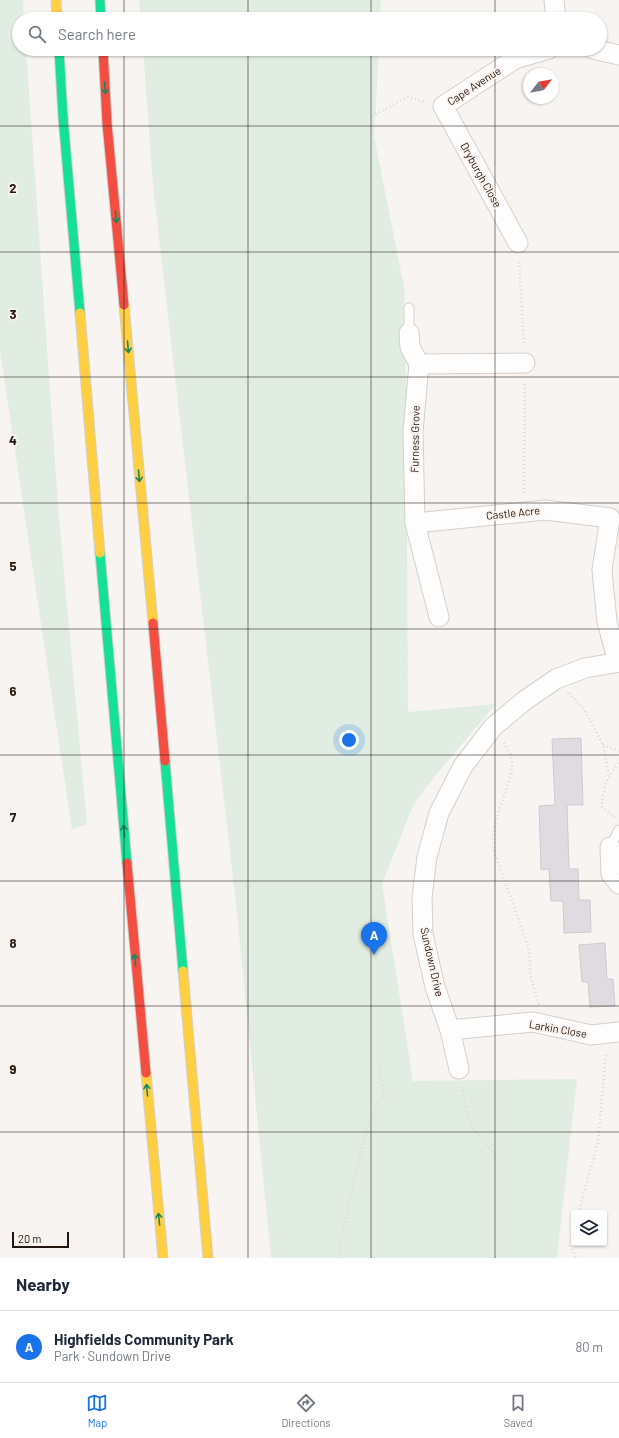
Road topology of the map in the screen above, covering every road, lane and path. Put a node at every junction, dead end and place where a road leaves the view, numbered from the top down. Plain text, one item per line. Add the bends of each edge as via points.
1 (56, 0) edge
2 (100, 0) edge
3 (554, 0) edge
4 (57, 12) edge
5 (101, 12) edge
6 (555, 12) edge
7 (607, 52) edge
8 (619, 55) edge
9 (59, 56) edge
10 (103, 56) edge
11 (525, 56) edge
12 (443, 106) junction
13 (372, 116) dead end
14 (518, 243) joint
15 (409, 308) dead end
16 (410, 333) joint
17 (525, 363) junction
18 (419, 364) junction
19 (524, 513) junction
20 (615, 518) edge
21 (415, 523) junction
22 (439, 617) dead end
23 (619, 662) edge
24 (556, 680) junction
25 (494, 727) junction
26 (602, 745) junction
27 (619, 751) edge
28 (619, 761) edge
29 (609, 777) junction
30 (617, 818) dead end
31 (619, 830) edge
32 (610, 847) joint
33 (619, 884) edge
34 (546, 1025) junction
35 (450, 1030) junction
36 (614, 1032) edge
37 (379, 1061) dead end
38 (459, 1069) joint
39 (499, 1163) dead end
40 (579, 1210) edge
41 (571, 1242) edge
42 (163, 1258) edge
43 (208, 1258) edge
44 (339, 1258) edge
45 (577, 1258) edge

1 - 4 highway
2 - 5 highway
3 - 6 street
7 - 8 street
42 -> 9 highway via 112,706
10 -> 43 highway via 107,123
11 - 12 street, Cape Avenue via 515,59
12 - 13 path via 408,97
12 - 14 street, Dryburgh Close
14 - 17 path
15 - 16 lane
16 - 18 street via 410,347
17 - 18 street
17 - 19 path
18 - 21 street, Furness Grove via 413,432
19 - 20 street, Castle Acre via 545,510
19 - 21 street, Castle Acre
20 - 23 street, Castle Acre via 602,570 607,622
21 - 22 street, Furness Grove
23 - 24 street, Sundown Drive via 585,668
24 - 25 street, Sundown Drive via 524,701
24 - 26 path via 586,711
25 - 34 path via 513,763 494,829 494,851 526,940 530,956 530,974
25 - 35 street, Sundown Drive via 463,766 439,813 427,857 422,897 423,934 435,986
26 - 27 path
26 - 29 path
28 - 29 path
29 - 30 path via 601,806
31 - 32 lane
32 - 33 street via 611,874
34 - 35 street, Larkin Close via 534,1022
34 - 36 street, Larkin Close via 591,1035
35 - 38 street, Sundown Drive
36 - 40 path via 598,1143
37 - 44 path via 384,1093 368,1124 341,1236
38 - 39 path via 465,1107 474,1130 486,1142
41 - 45 path via 570,1246

